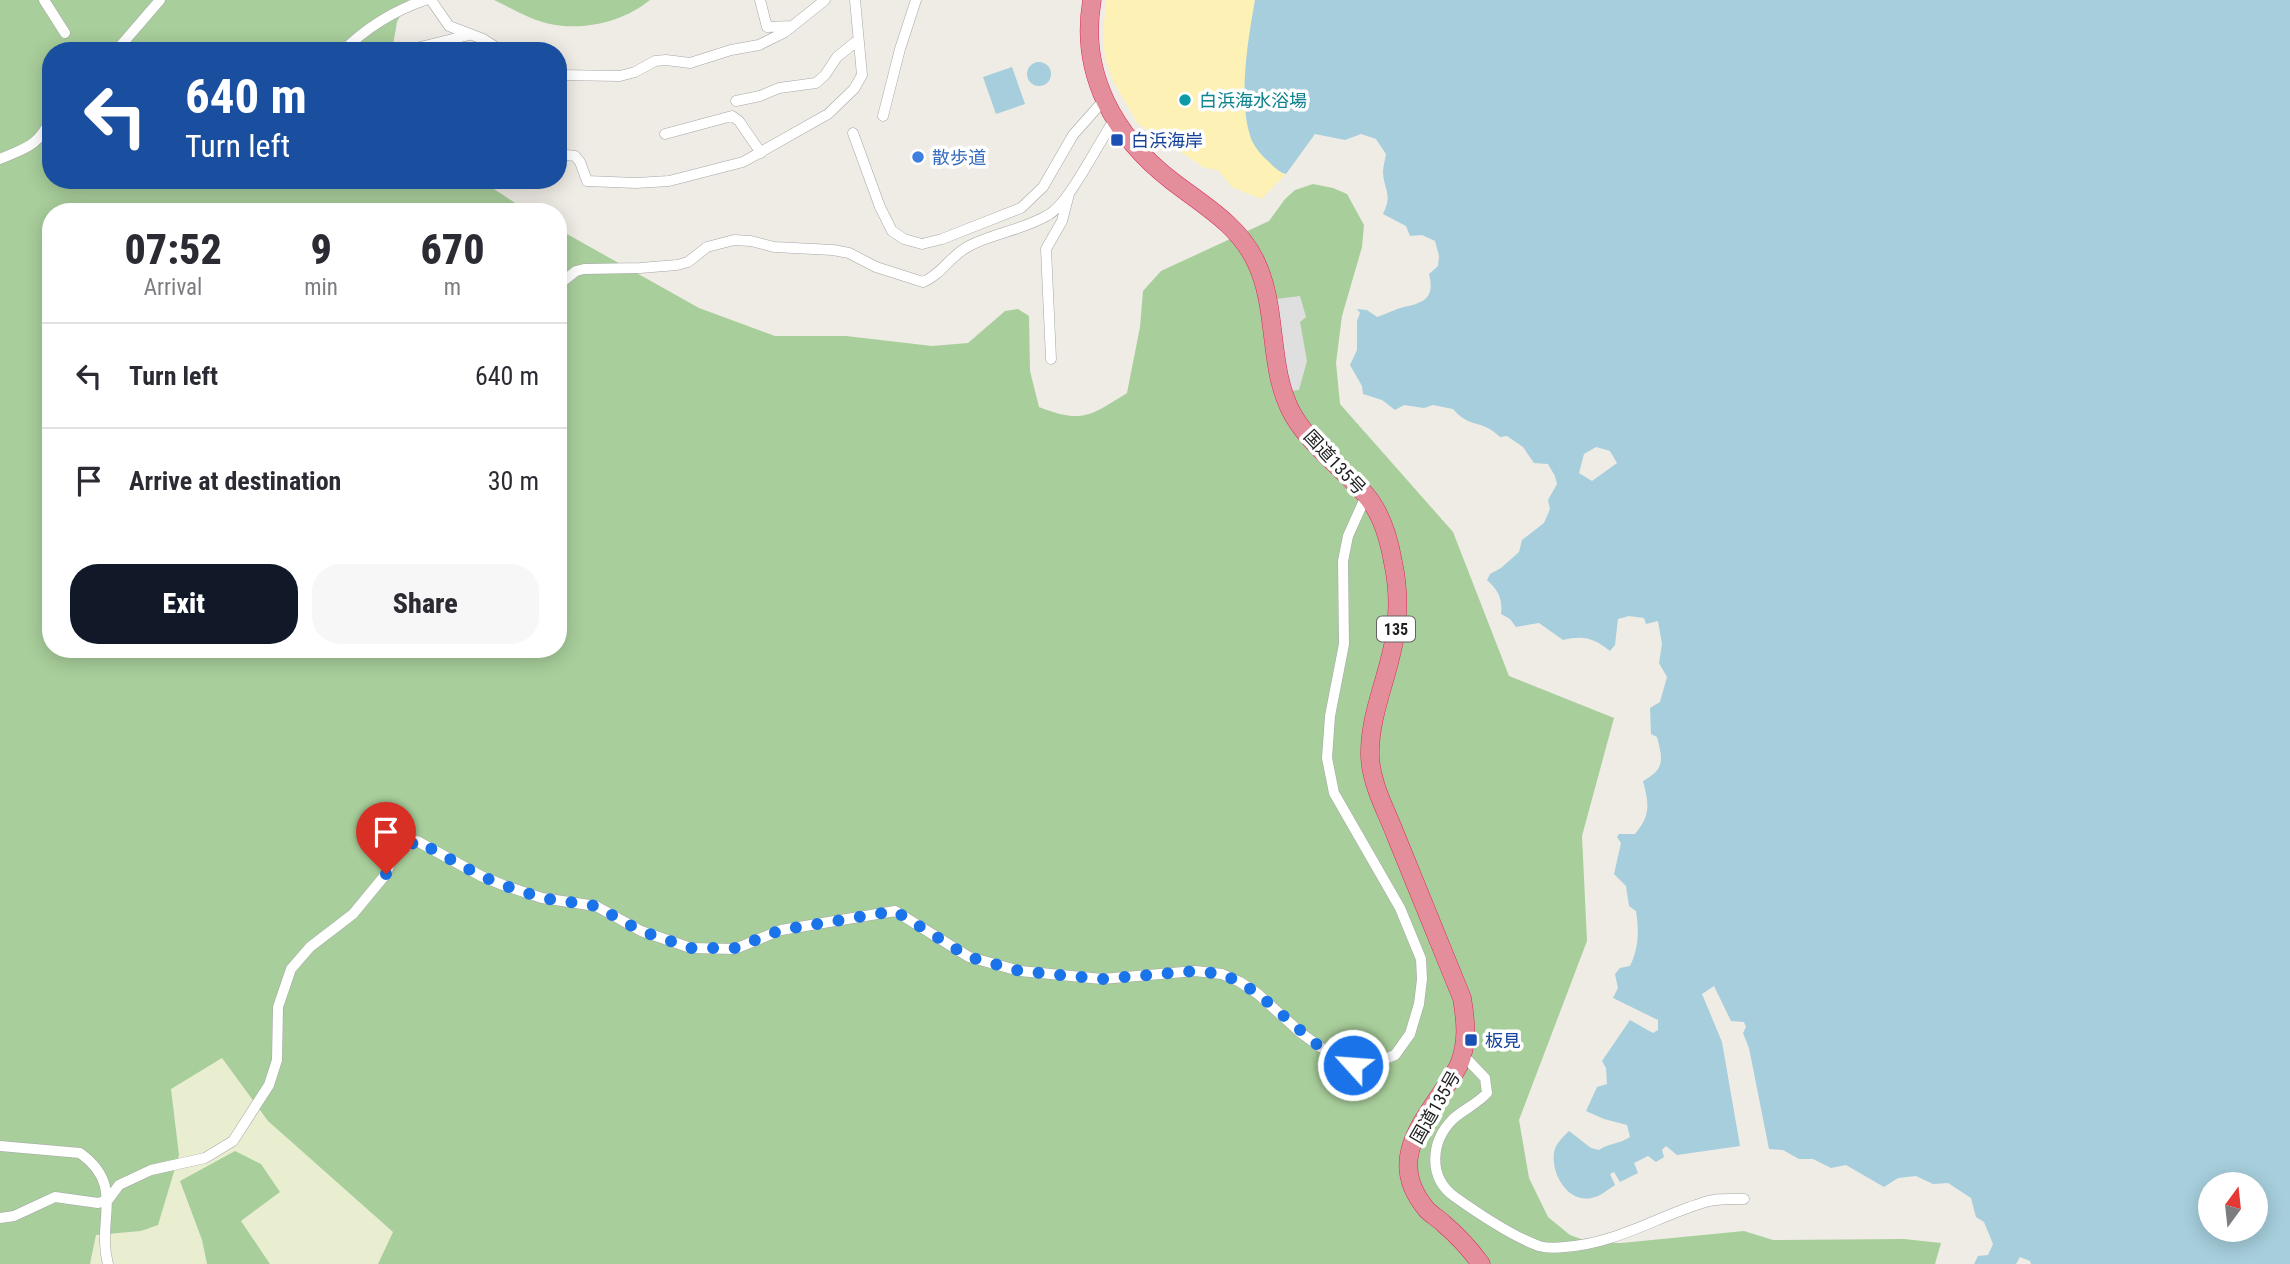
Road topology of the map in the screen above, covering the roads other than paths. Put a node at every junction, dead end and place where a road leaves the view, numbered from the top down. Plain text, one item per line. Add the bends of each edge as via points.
1 (44, 0) edge
2 (160, 0) edge
3 (433, 0) edge
4 (760, 0) edge
5 (824, 0) edge
6 (855, 0) edge
7 (916, 0) edge
8 (1092, 0) edge
9 (792, 26) junction
10 (65, 33) dead end
11 (469, 35) junction
12 (858, 40) junction
13 (124, 42) edge
14 (352, 42) edge
15 (441, 42) edge
16 (488, 42) edge
17 (567, 75) edge
18 (1104, 100) junction
19 (736, 101) dead end
20 (883, 117) dead end
21 (1115, 119) junction
22 (853, 133) dead end
23 (665, 134) dead end
24 (42, 138) edge
25 (761, 153) junction
26 (567, 155) edge
27 (0, 159) edge
28 (1070, 190) junction
29 (567, 278) edge
30 (1051, 359) dead end
31 (1366, 496) junction
32 (1463, 1055) junction
33 (0, 1146) edge
34 (1744, 1199) dead end
35 (108, 1200) junction
36 (0, 1218) edge
37 (108, 1264) edge
38 (1481, 1264) edge

1 - 10 street
2 - 13 street
3 - 11 street via 449,26
3 - 14 street via 385,16
4 - 9 street via 767,27
5 - 9 street
6 - 12 street
7 - 20 street
8 - 18 highway, 国道135号 / 135 via 1091,51
9 - 17 street via 768,42 690,62 655,61 620,76
11 - 15 street
11 - 16 street
12 - 19 street via 836,57 816,83
12 - 25 street via 862,75 854,89 828,114
18 - 21 highway, 国道135号 / 135
18 - 22 street via 1073,135 1043,187 1021,208 922,244 892,231
21 - 28 street
21 - 31 highway, 国道135号 / 135 via 1138,152 1244,240 1261,273 1283,392 1293,415 1321,453
23 - 25 street via 732,116
24 - 27 street
25 - 26 street via 707,172 636,183 587,181 580,162
28 - 29 street via 1050,215 966,247 923,282 849,253 734,240 707,247 677,265 584,269
28 - 30 street via 1062,221 1046,249
31 - 32 highway, 国道135号 / 135 via 1387,535 1398,597 1395,635 1371,733 1372,775 1462,998 1467,1028
31 - 35 street via 1348,536 1343,561 1344,644 1327,758 1334,793 1400,908 1421,959 1419,1004 1410,1034 1395,1055 1353,1065 1336,1059 1258,994 1222,974 1195,971 1102,979 1020,971 969,957 895,911 781,930 735,948 691,948 641,931 596,906 542,898 503,885 417,841 394,853 386,874 353,914 310,947 291,969 278,1007 277,1060 269,1084 238,1135 205,1158 151,1170 119,1185
32 - 34 street via 1485,1078 1487,1093 1445,1129 1434,1166 1438,1179 1446,1191 1531,1242 1557,1248 1586,1245 1637,1230 1703,1202
32 - 38 highway, 国道135号 / 135 via 1416,1132 1407,1158 1409,1178 1428,1211 1468,1246
33 - 35 street via 80,1153 96,1168
35 - 36 street via 98,1203 55,1197
35 - 37 street via 104,1248

